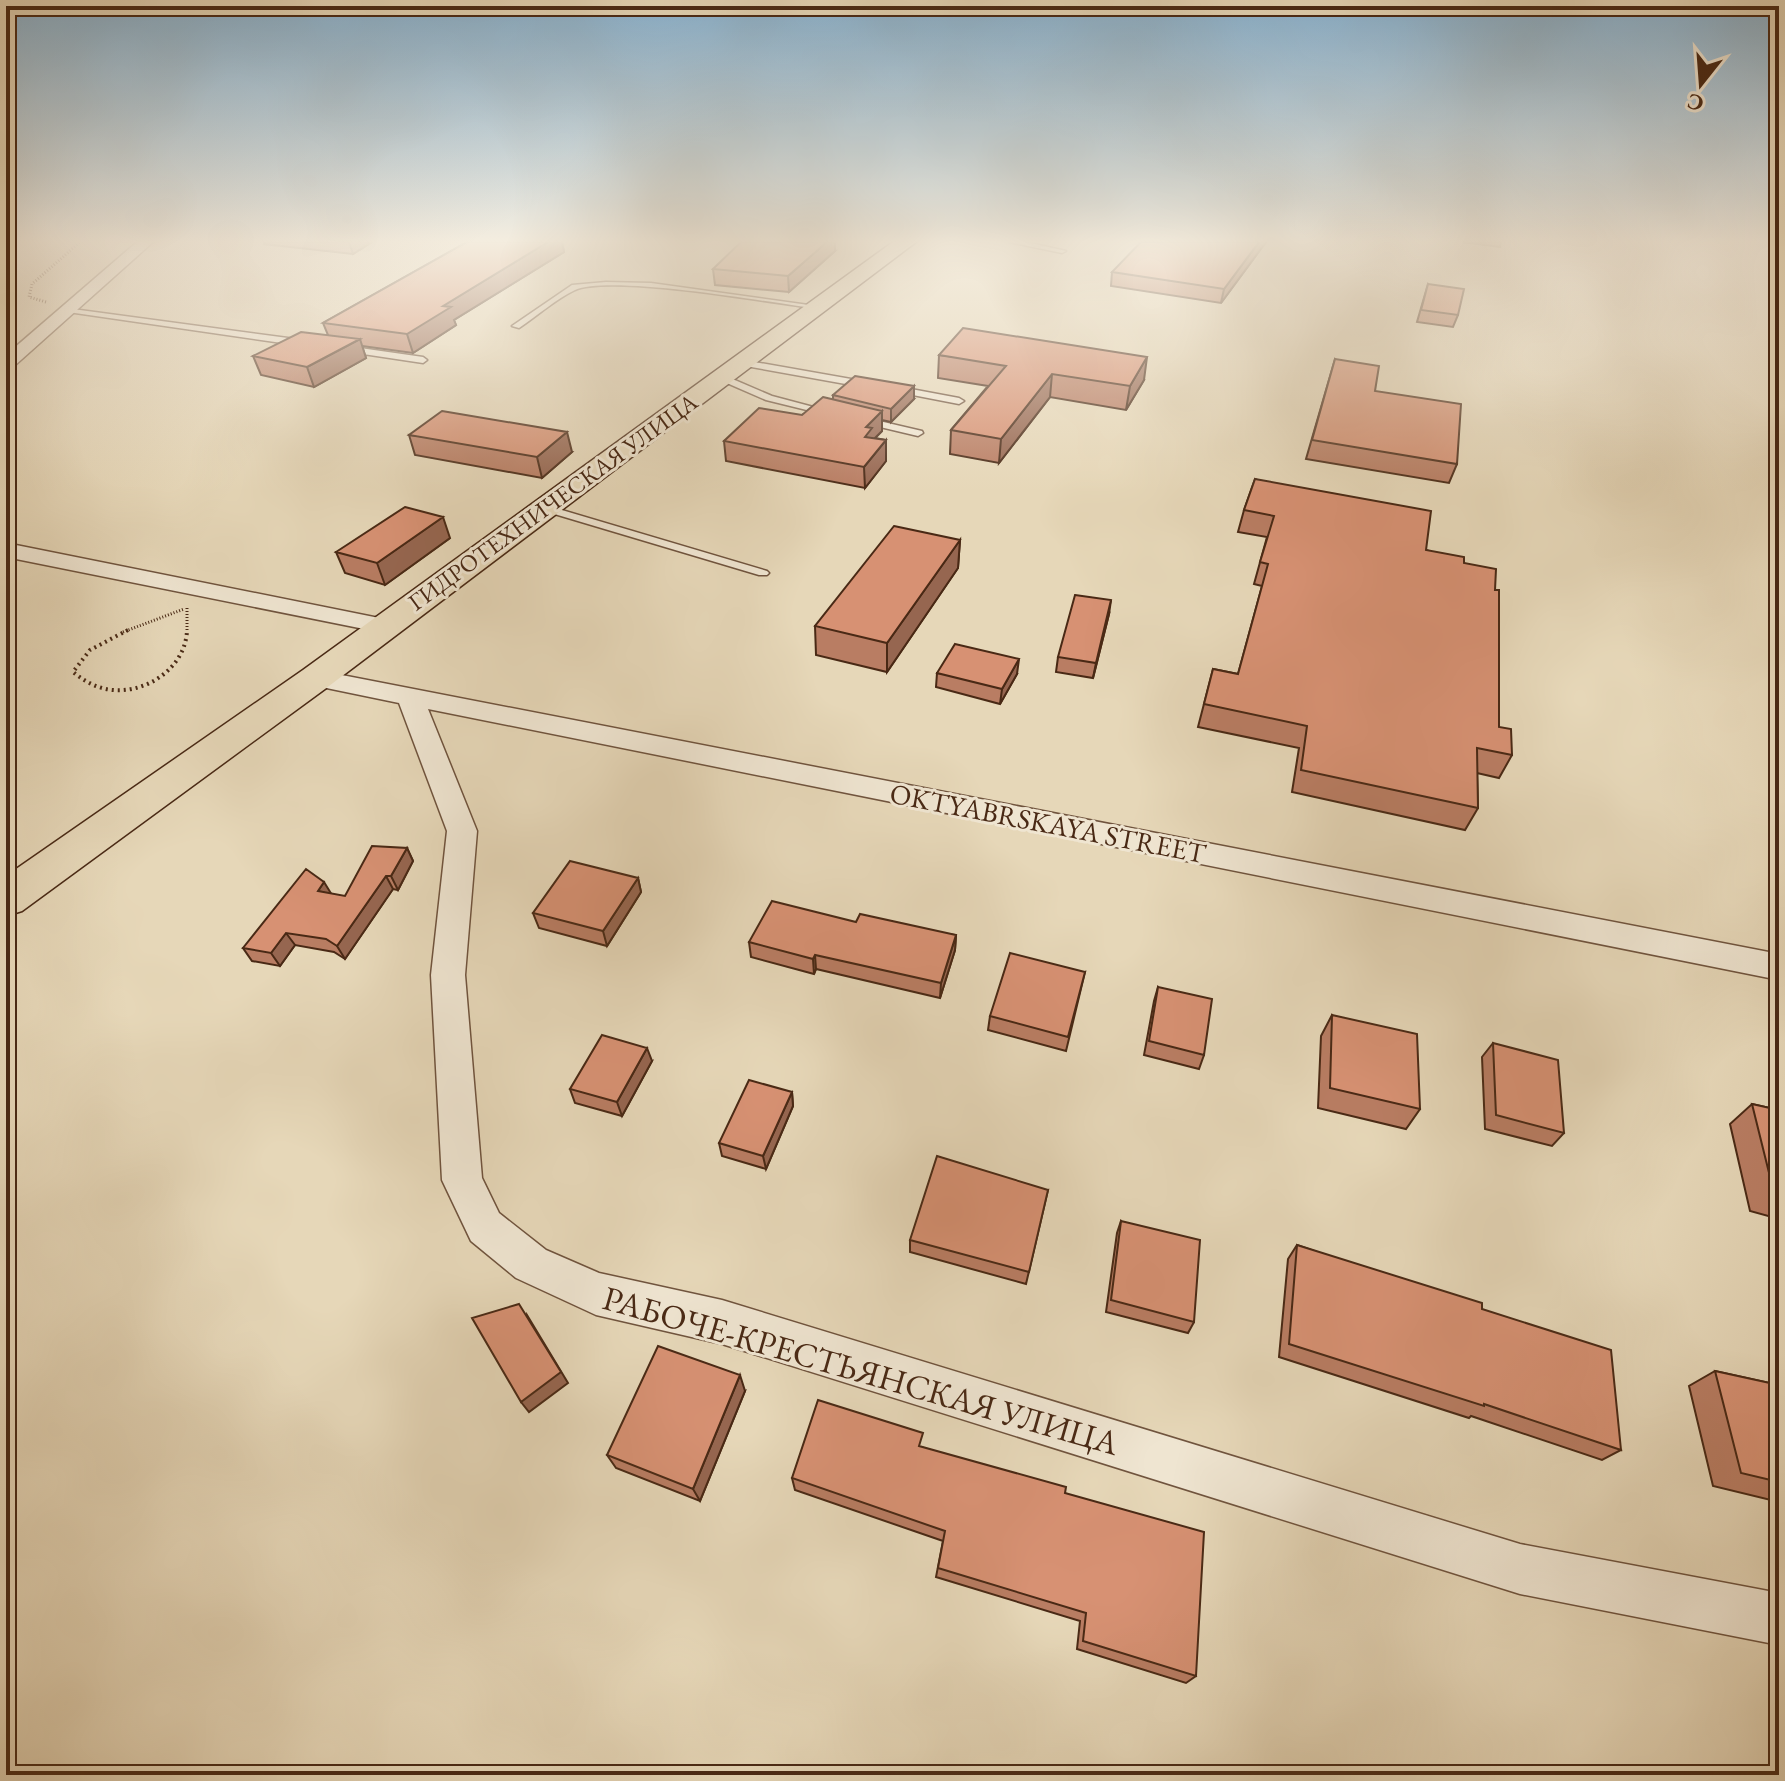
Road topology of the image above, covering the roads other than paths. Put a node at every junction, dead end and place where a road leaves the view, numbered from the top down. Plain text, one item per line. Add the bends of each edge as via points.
1 (51, 325) edge
2 (178, 325) edge
3 (794, 325) edge
4 (315, 344) edge
5 (331, 347) edge
6 (423, 360) dead end
7 (6, 364) edge
8 (733, 370) junction
9 (959, 401) dead end
10 (918, 433) dead end
11 (545, 508) junction
12 (6, 550) edge
13 (763, 573) dead end
14 (384, 626) junction
15 (316, 678) junction
16 (410, 697) junction
17 (6, 899) edge
18 (1779, 967) edge
19 (1779, 1619) edge

1 - 7 street
2 - 4 lane
3 - 8 main road, ГИДРОТЕХНИЧЕСКАЯ УЛИЦА
5 - 6 lane
8 - 9 lane
8 - 10 lane via 769,398
8 - 11 main road, ГИДРОТЕХНИЧЕСКАЯ УЛИЦА
11 - 13 lane
11 - 14 main road, ГИДРОТЕХНИЧЕСКАЯ УЛИЦА
12 - 14 street
14 - 15 main road, ГИДРОТЕХНИЧЕСКАЯ УЛИЦА
15 - 16 street, OKTYABRSKAYA STREET
15 - 17 main road, ГИДРОТЕХНИЧЕСКАЯ УЛИЦА
16 - 18 street, OKTYABRSKAYA STREET
16 - 19 street, РАБОЧЕ-КРЕСТЬЯНСКАЯ УЛИЦА via 462,831 448,975 462,1180 485,1227 531,1264 596,1294 722,1322 1520,1569

